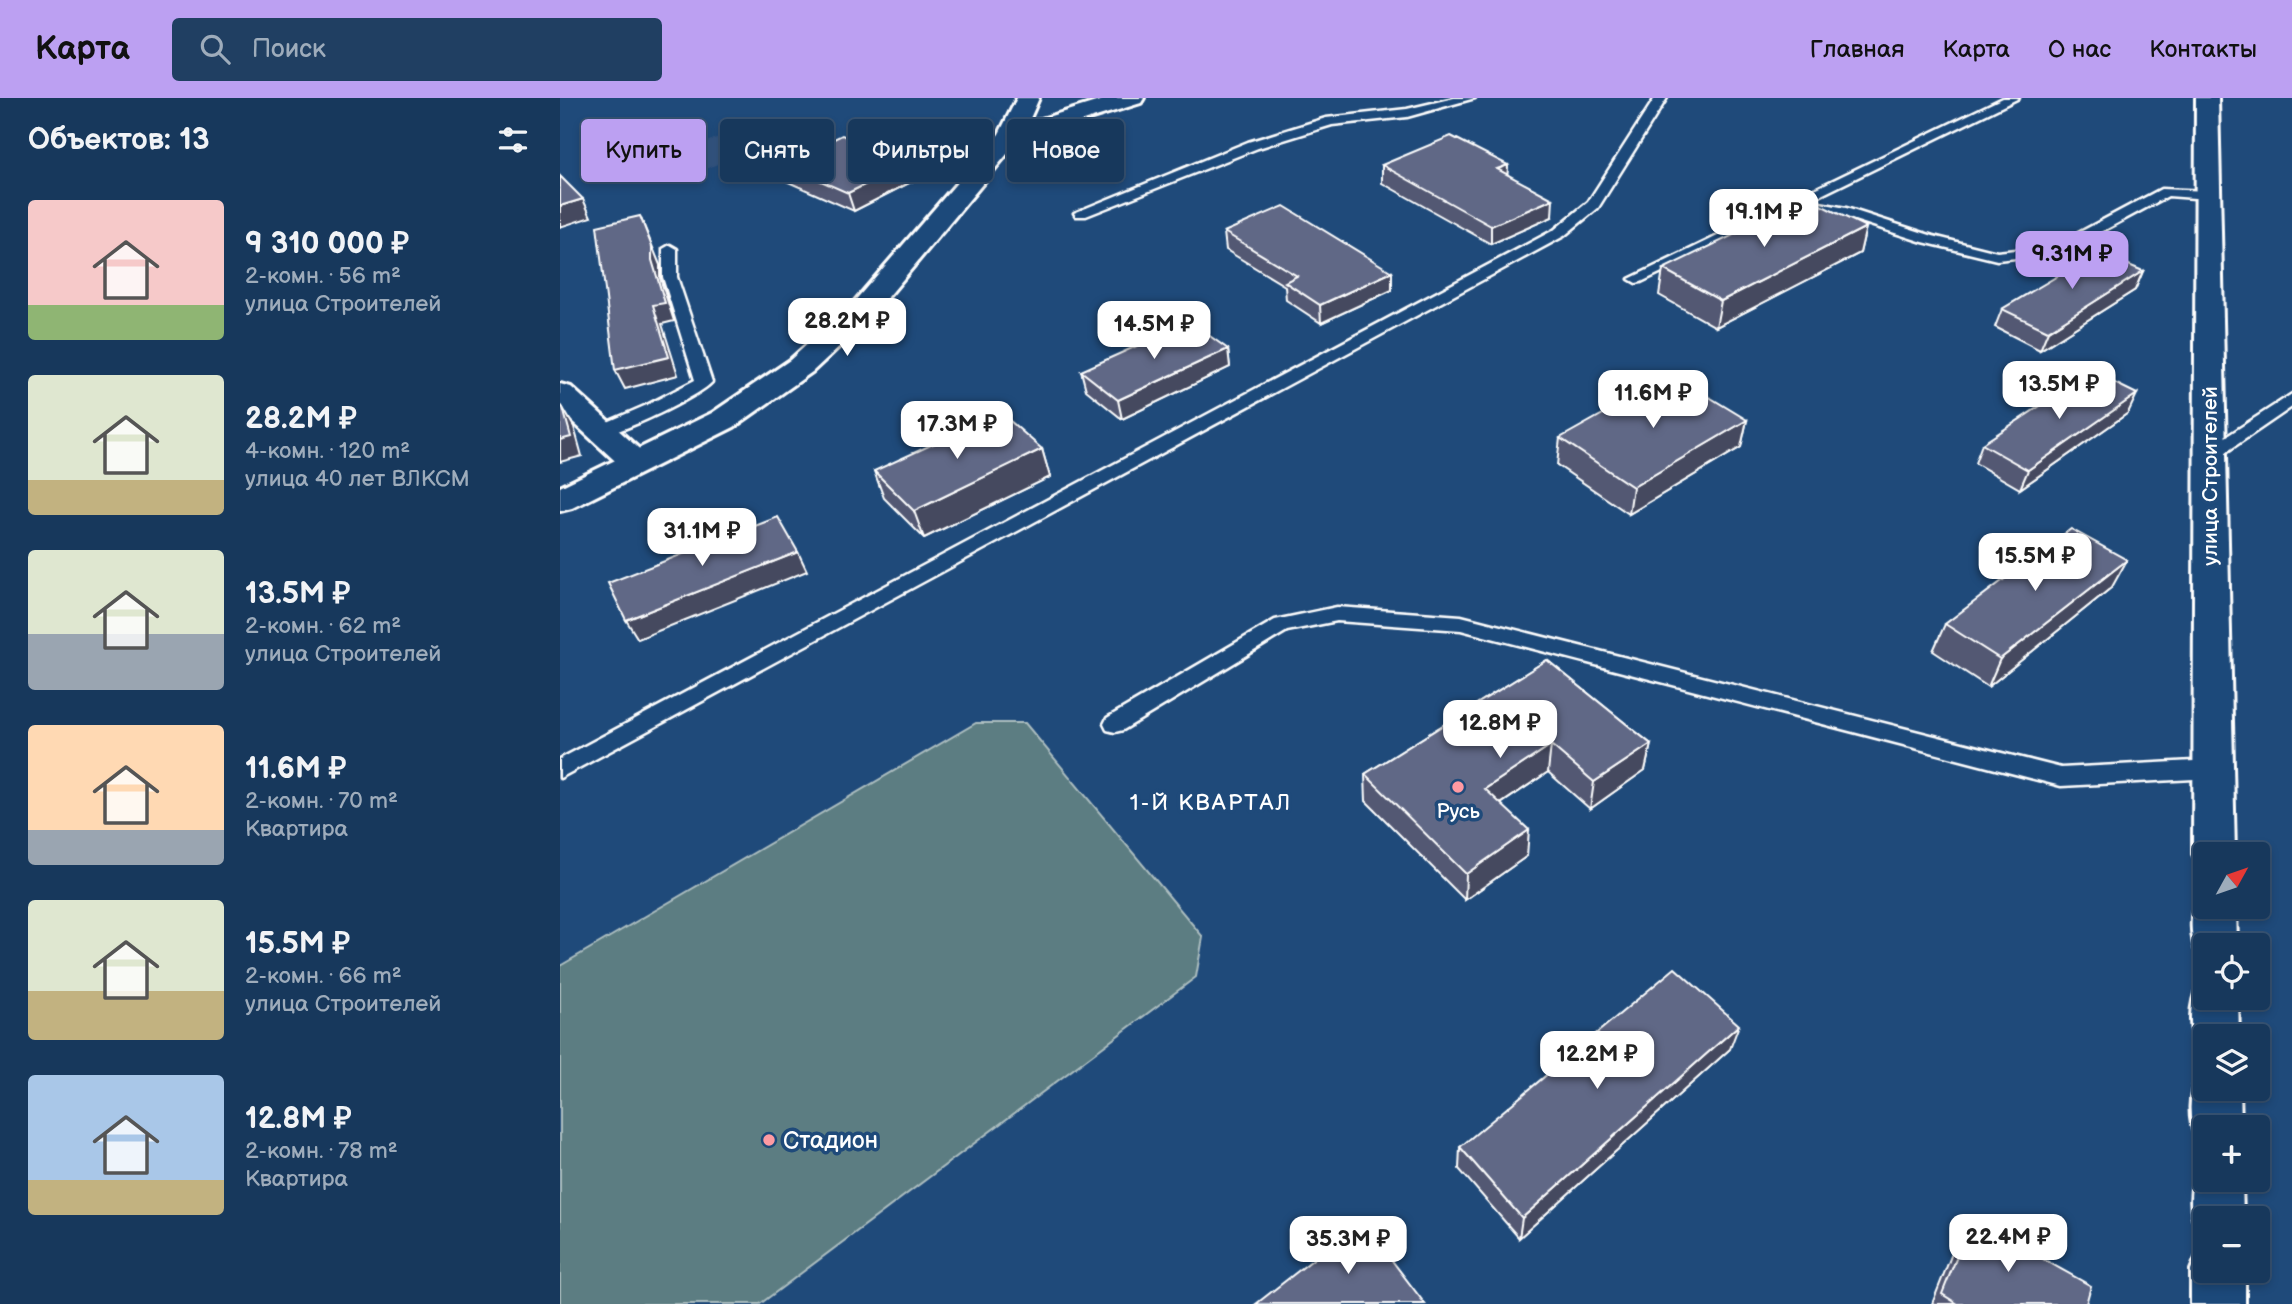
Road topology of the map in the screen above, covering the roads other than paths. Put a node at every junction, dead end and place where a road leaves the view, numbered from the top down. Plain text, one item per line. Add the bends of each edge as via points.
1 (1028, 98) edge
2 (1133, 98) edge
3 (1469, 98) edge
4 (1661, 98) edge
5 (2013, 98) edge
6 (2207, 98) edge
7 (1018, 119) edge
8 (1063, 119) edge
9 (1007, 139) edge
10 (2208, 195) junction
11 (1794, 203) junction
12 (1081, 213) dead end
13 (670, 249) dead end
14 (1636, 279) dead end
15 (560, 393) edge
16 (2292, 399) edge
17 (602, 431) junction
18 (2210, 455) junction
19 (636, 463) junction
20 (560, 500) edge
21 (1115, 724) dead end
22 (560, 769) edge
23 (2213, 769) junction
24 (2214, 842) edge
25 (2218, 1283) edge
26 (2218, 1304) edge

1 - 7 street
2 - 8 street
3 - 12 lane via 1407,113 1331,121 1253,145
4 - 22 lane via 1593,205 1559,233
5 - 11 lane
6 - 10 street, улица Строителей
9 - 19 street via 863,309 801,366 723,419
10 - 11 lane via 2166,192 2057,250 1997,256 1841,211
10 - 18 street, улица Строителей
11 - 14 lane
13 - 17 lane via 670,276 704,382
15 - 17 street
16 - 18 lane
17 - 19 street
18 - 23 street, улица Строителей
19 - 20 street
21 - 23 lane via 1282,625 1337,614 1461,622 2061,777
23 - 24 street, улица Строителей
25 - 26 street

